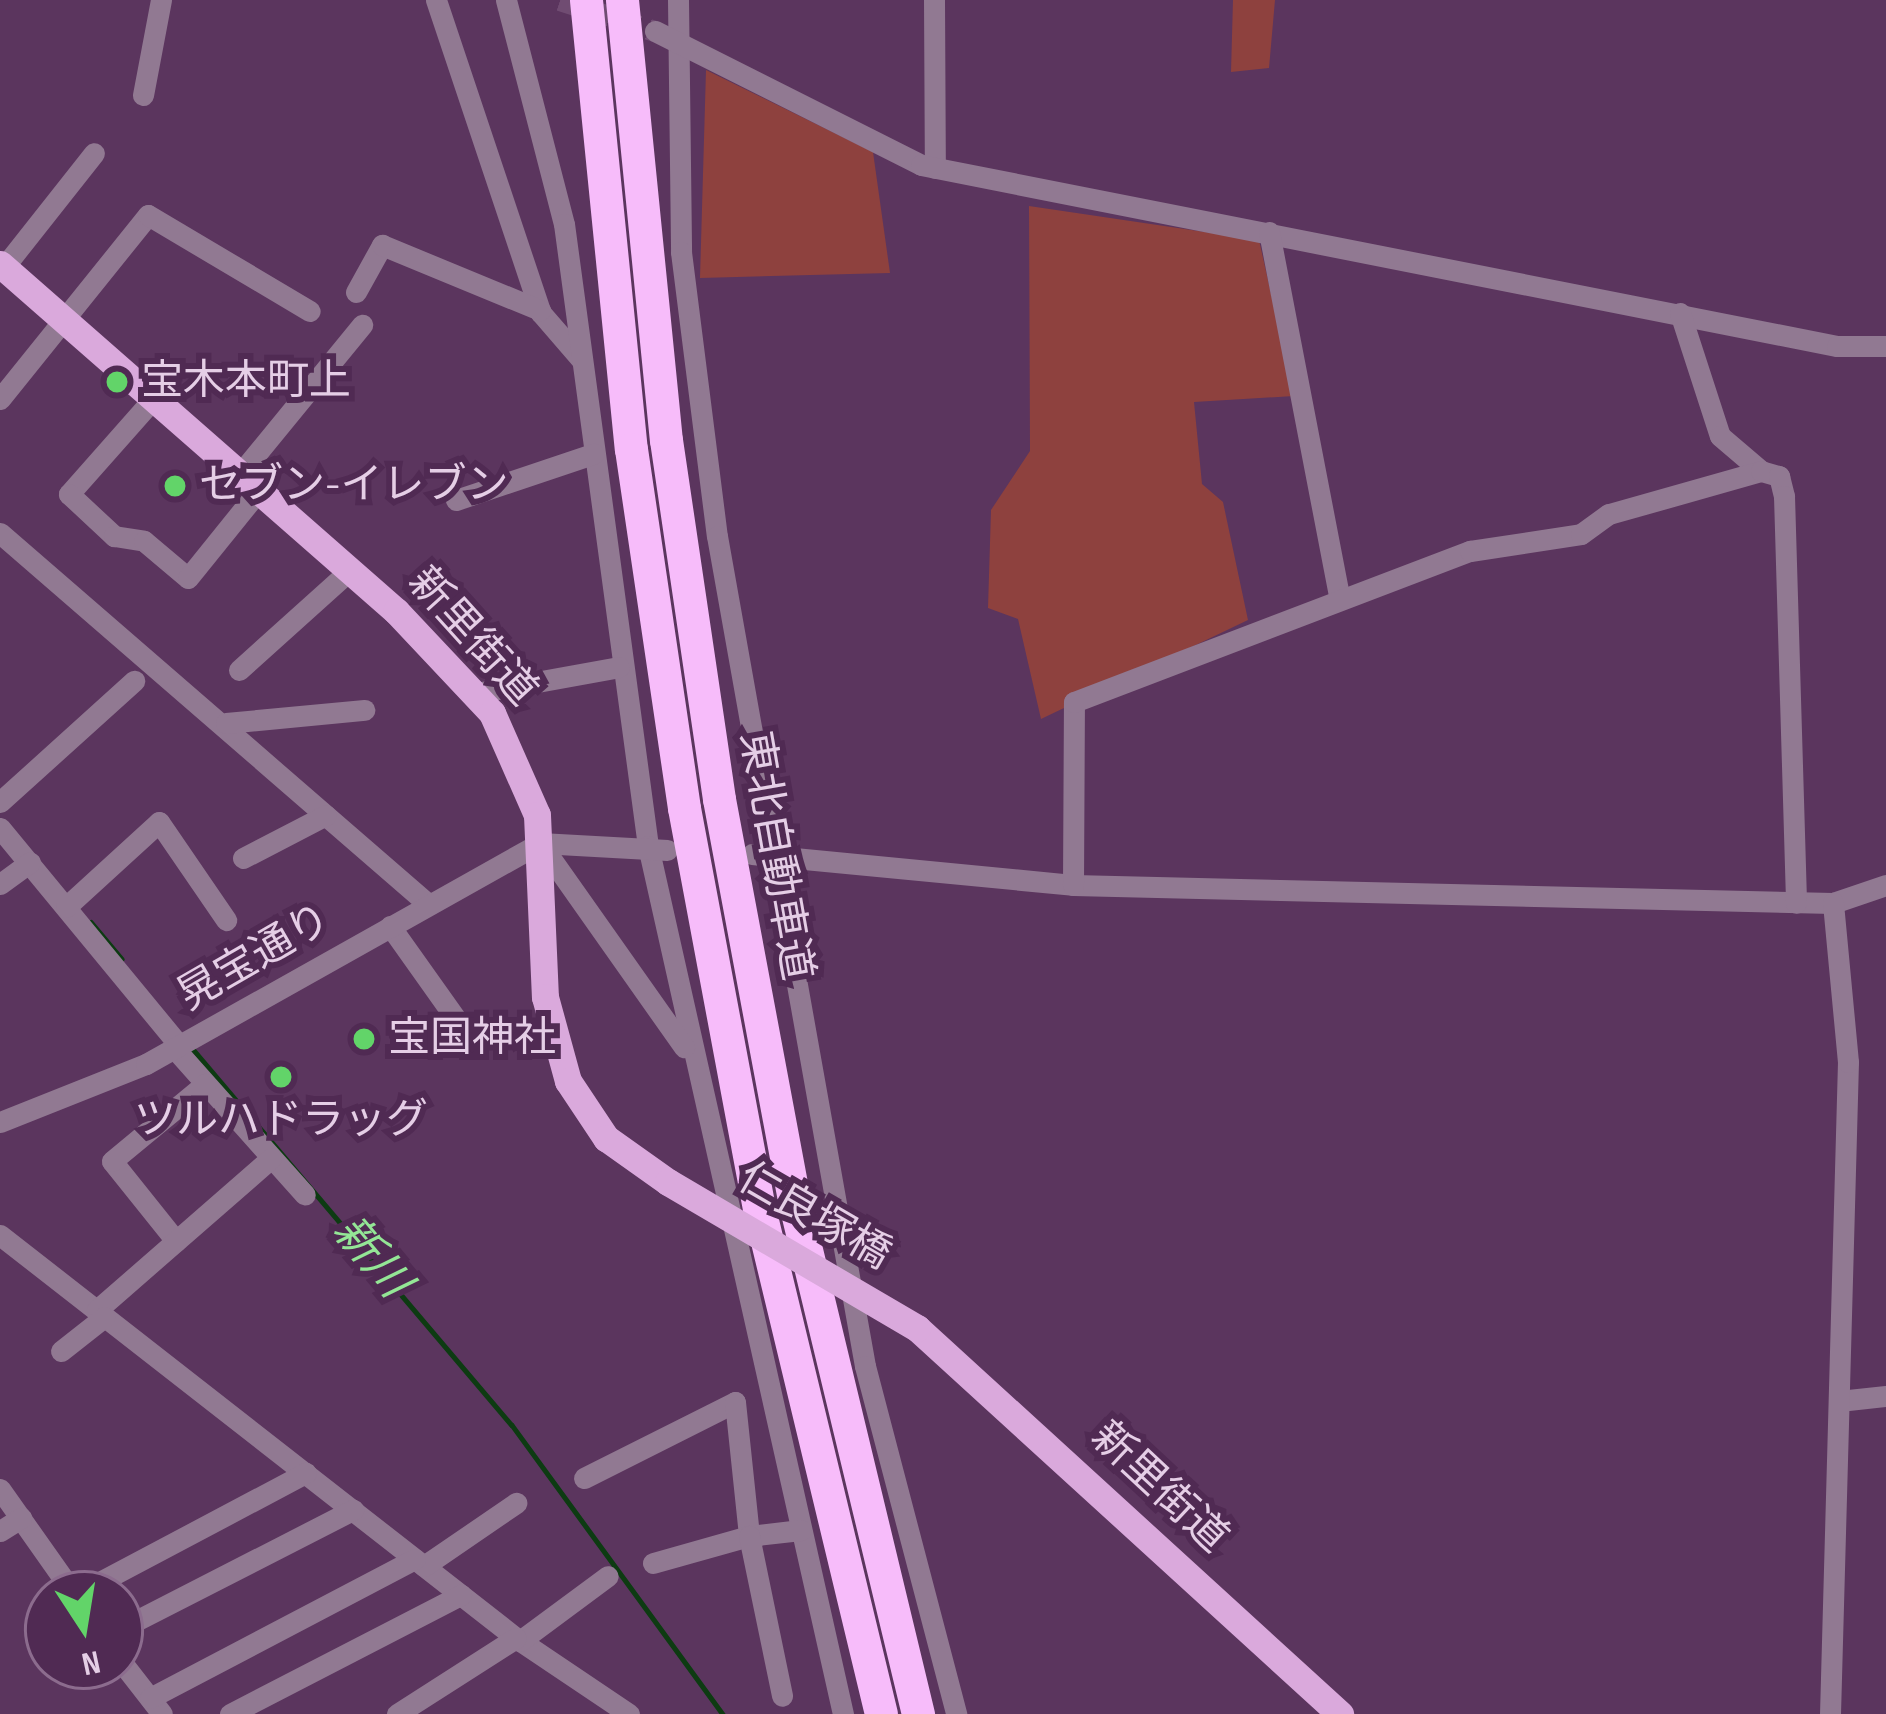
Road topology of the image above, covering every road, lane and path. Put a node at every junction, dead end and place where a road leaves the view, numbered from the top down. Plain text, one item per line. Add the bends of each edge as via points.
1 (161, 0) edge
2 (436, 0) edge
3 (506, 0) edge
4 (563, 0) edge
5 (586, 0) edge
6 (622, 0) edge
7 (641, 0) edge
8 (678, 0) edge
9 (934, 0) edge
10 (656, 32) tunnel mouth
11 (681, 47) junction
12 (142, 95) dead end
13 (634, 136) junction
14 (94, 154) dead end
15 (935, 168) junction
16 (1269, 232) junction
17 (2, 266) edge
18 (356, 292) dead end
19 (615, 307) junction
20 (540, 310) junction
21 (310, 311) dead end
22 (1680, 314) junction
23 (68, 323) junction
24 (362, 325) dead end
25 (1886, 346) edge
26 (582, 360) junction
27 (0, 399) edge
28 (153, 399) junction
29 (593, 454) junction
30 (1761, 472) junction
31 (249, 482) junction
32 (456, 500) dead end
33 (0, 533) edge
34 (351, 569) junction
35 (1339, 596) junction
36 (619, 668) junction
37 (239, 670) dead end
38 (134, 681) dead end
39 (476, 693) junction
40 (364, 710) dead end
41 (226, 723) junction
42 (0, 802) edge
43 (326, 815) junction
44 (0, 827) edge
45 (539, 843) junction
46 (657, 848) junction
47 (762, 855) junction
48 (243, 858) dead end
49 (30, 862) junction
50 (0, 884) edge
51 (1073, 885) junction
52 (1886, 885) edge
53 (1796, 903) junction
54 (1833, 903) junction
55 (428, 904) junction
56 (66, 907) junction
57 (226, 920) dead end
58 (390, 926) junction
59 (459, 1024) dead end
60 (178, 1048) junction
61 (691, 1058) junction
62 (205, 1084) junction
63 (0, 1122) edge
64 (271, 1158) junction
65 (668, 1182) joint
66 (305, 1195) dead end
67 (0, 1235) edge
68 (176, 1240) junction
69 (100, 1313) junction
70 (916, 1328) joint
71 (62, 1351) dead end
72 (1886, 1396) edge
73 (1839, 1401) junction
74 (306, 1473) junction
75 (584, 1478) dead end
76 (0, 1489) edge
77 (516, 1503) dead end
78 (353, 1510) junction
79 (21, 1518) junction
80 (801, 1530) junction
81 (0, 1531) edge
82 (749, 1536) junction
83 (420, 1562) junction
84 (652, 1562) dead end
85 (58, 1570) edge
86 (121, 1570) edge
87 (608, 1576) dead end
88 (461, 1595) junction
89 (144, 1617) edge
90 (518, 1640) junction
91 (782, 1696) dead end
92 (156, 1706) edge
93 (400, 1713) edge
94 (230, 1714) edge
95 (629, 1714) edge
96 (843, 1714) edge
97 (880, 1714) edge
98 (918, 1714) edge
99 (956, 1714) edge
100 (1340, 1714) edge
101 (1830, 1714) edge

1 - 12 street
2 - 20 street
3 - 26 street via 564,224
4 - 19 highway
5 - 19 highway, 東北自動車道
6 - 13 highway, 東北自動車道
7 - 13 highway
8 - 11 street
9 - 15 street
10 - 11 street
11 - 15 street
11 - 47 street via 681,252
13 - 98 highway, 東北自動車道 via 675,506 755,1004
14 - 17 street
15 - 16 street
16 - 22 street
16 - 35 street
17 - 23 main road, 新里街道
18 - 20 street via 382,245
19 - 97 highway, 東北自動車道 via 720,1012
20 - 26 street
21 - 23 street via 148,215
22 - 25 street
22 - 30 street via 1720,436
23 - 27 street
23 - 28 main road, 新里街道
24 - 31 street
26 - 29 street
28 - 31 main road, 新里街道
28 - 31 street via 69,494 114,536 145,542 188,578
29 - 32 street
29 - 36 street
30 - 35 street via 1609,514 1581,535 1470,551
30 - 53 street via 1779,476 1784,496
31 - 34 main road, 新里街道
33 - 41 street
34 - 37 street
34 - 39 main road, 新里街道
35 - 51 street via 1074,702
36 - 39 street
36 - 46 street
38 - 42 street
39 - 45 main road, 新里街道 via 521,765
40 - 41 street
41 - 43 street
43 - 48 street
43 - 55 street
44 - 49 street
45 - 46 street
45 - 55 street, 晃宝通り
45 - 61 street
45 - 65 main road, 新里街道 via 545,997 568,1081 606,1138
46 - 61 street
47 - 51 street
47 - 99 street via 865,1366
49 - 50 street
49 - 56 street
51 - 53 street
52 - 54 street
53 - 54 street
54 - 73 street via 1848,1062
55 - 58 street, 晃宝通り
56 - 57 street via 159,822
56 - 60 street
58 - 59 street
58 - 60 street, 晃宝通り
60 - 62 street
60 - 63 street, 晃宝通り
61 - 80 street
62 - 64 street
62 - 68 street via 112,1161
64 - 66 street
64 - 68 street
65 - 70 main road, 仁良塚橋, bridge
67 - 69 street
68 - 69 street
69 - 71 street
69 - 74 street
70 - 100 main road, 新里街道
72 - 73 street
73 - 101 street
74 - 78 street
74 - 86 street
75 - 82 street via 735,1402
76 - 79 street
77 - 83 street
78 - 83 street
78 - 89 street
79 - 81 street
79 - 85 street
80 - 82 street
80 - 96 street
82 - 84 street
82 - 91 street
83 - 88 street
83 - 92 street
87 - 90 street
88 - 90 street
88 - 94 street
90 - 93 street
90 - 95 street

